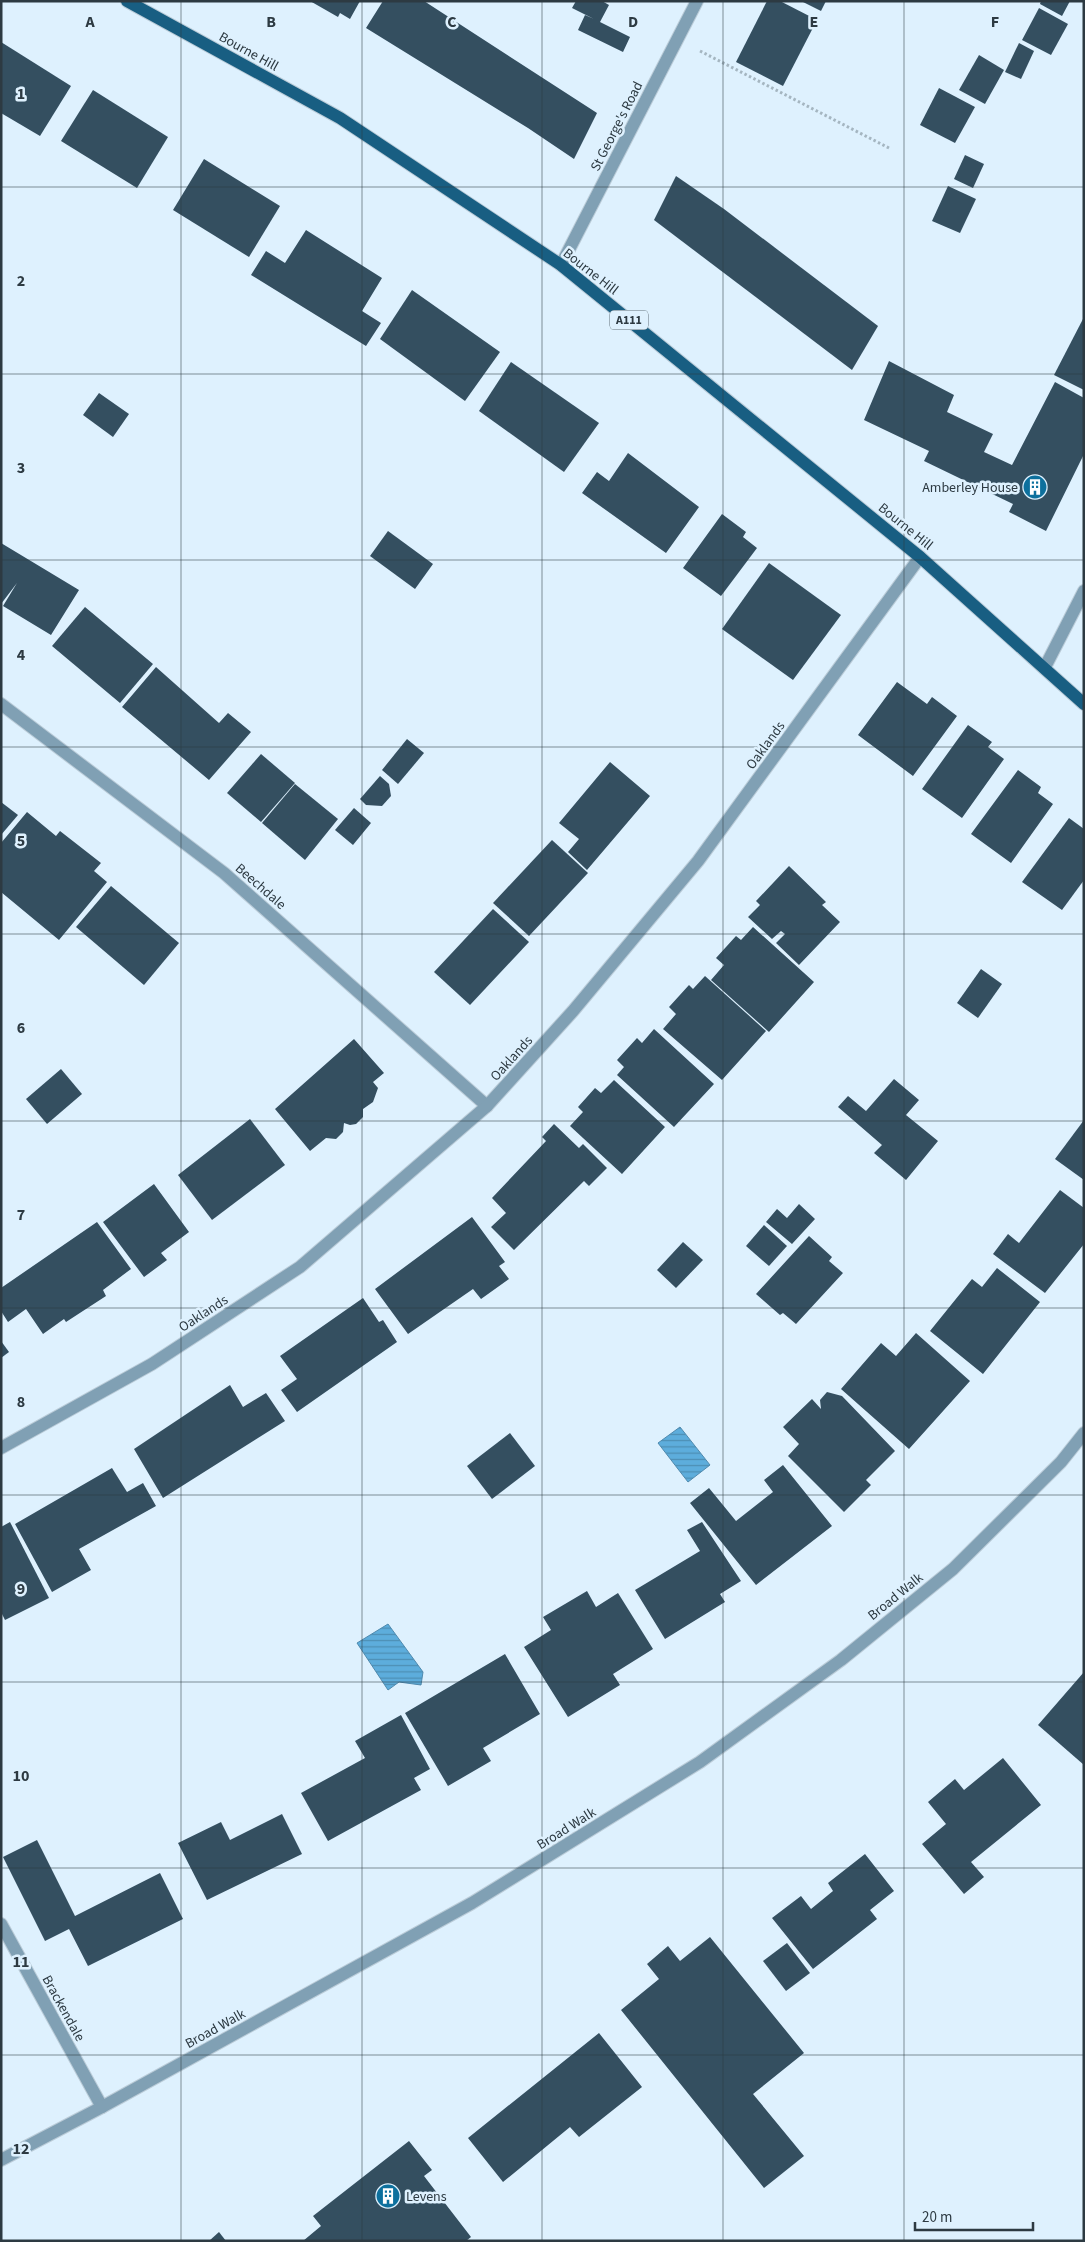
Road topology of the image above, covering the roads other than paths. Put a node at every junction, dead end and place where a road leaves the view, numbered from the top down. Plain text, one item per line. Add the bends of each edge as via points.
1 (128, 1) edge
2 (697, 1) edge
3 (561, 265) junction
4 (920, 557) junction
5 (1084, 591) edge
6 (1045, 667) junction
7 (1, 704) edge
8 (1084, 704) edge
9 (488, 1106) junction
10 (1084, 1433) edge
11 (1, 1448) edge
12 (1, 1924) edge
13 (102, 2107) junction
14 (1, 2160) edge

1 - 3 main road, Bourne Hill / A111 via 340,118
2 - 3 street, St George's Road
3 - 4 main road, Bourne Hill / A111
4 - 6 main road, Bourne Hill / A111
4 - 9 street, Oaklands via 698,861 573,1011
5 - 6 street
6 - 8 main road, Bourne Hill / A111
7 - 9 street, Beechdale via 224,873
9 - 11 street, Oaklands via 300,1266 152,1364
10 - 13 street, Broad Walk via 1061,1462 953,1569 841,1660 700,1762 472,1903
12 - 13 street, Brackendale
13 - 14 street, Broad Walk

